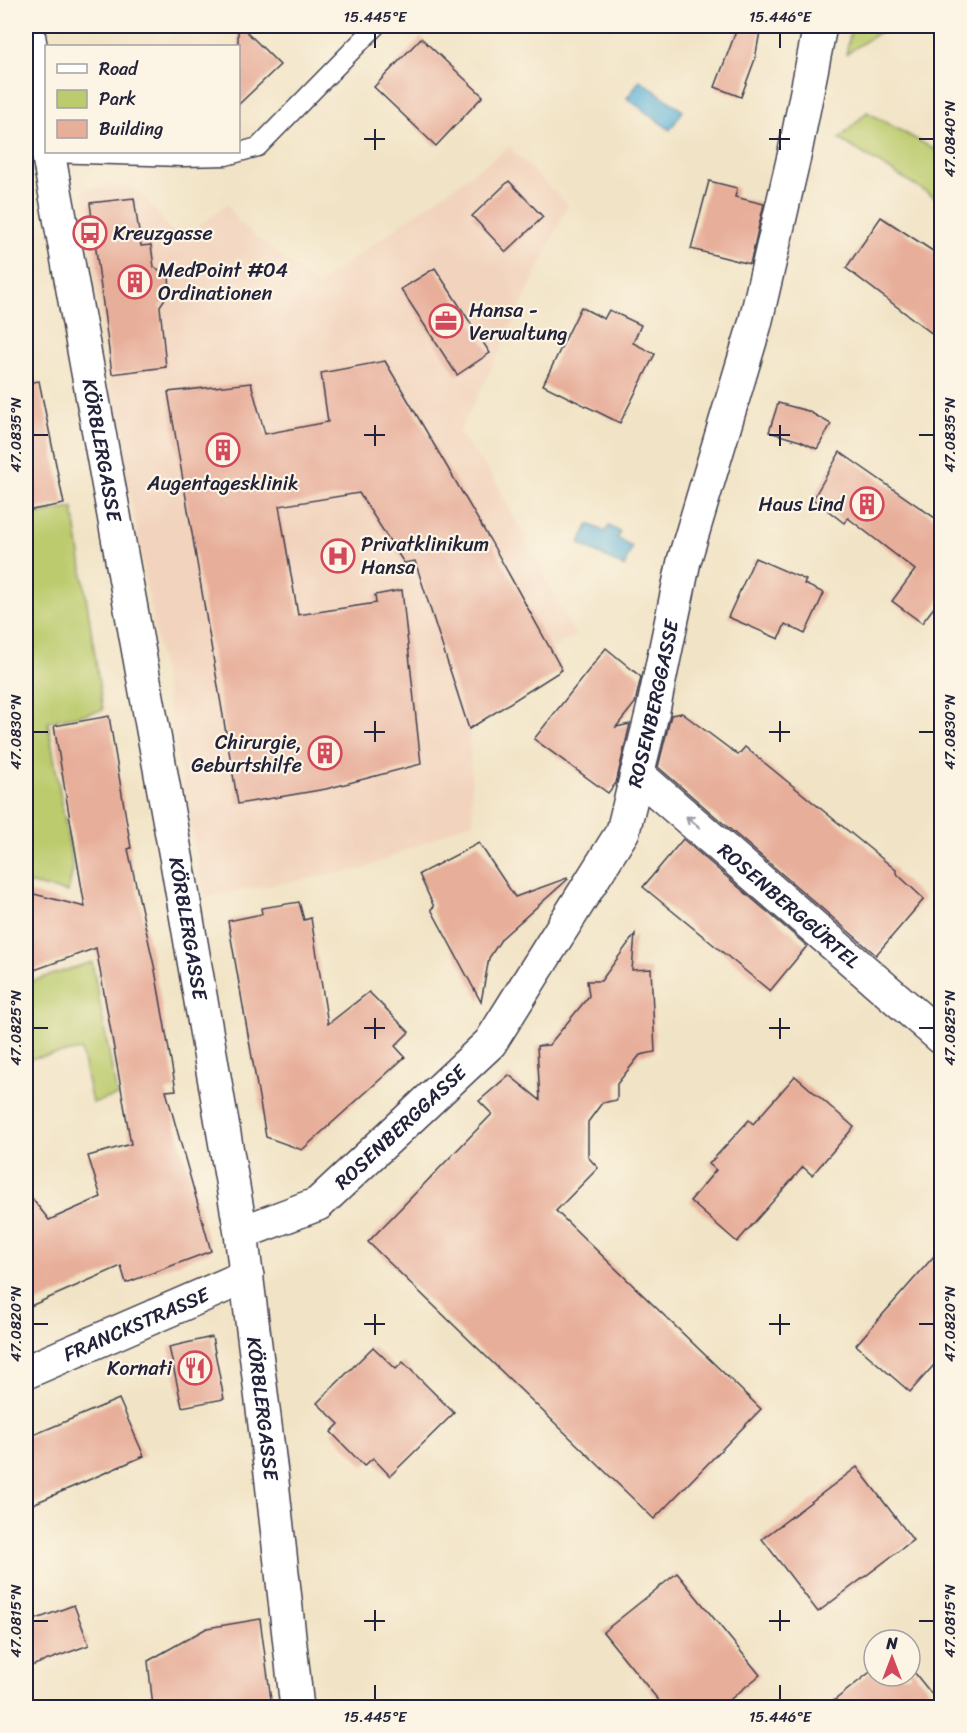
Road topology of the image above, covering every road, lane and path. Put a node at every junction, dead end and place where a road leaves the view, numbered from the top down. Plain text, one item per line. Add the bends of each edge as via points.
1 (27, 26) edge
2 (376, 26) edge
3 (820, 26) edge
4 (45, 138) edge
5 (240, 152) edge
6 (48, 153) edge
7 (98, 153) edge
8 (237, 153) edge
9 (636, 774) junction
10 (942, 1038) edge
11 (241, 1233) junction
12 (247, 1276) junction
13 (26, 1372) edge
14 (297, 1707) edge

1 - 4 street, KÖRBLERGASSE
2 - 5 lane via 258,147
3 - 9 street, ROSENBERGGASSE via 755,324 684,561
6 - 11 street, KÖRBLERGASSE
7 - 8 lane via 183,158
10 -> 9 street, ROSENBERGGÜRTEL
9 - 11 street, ROSENBERGGASSE via 623,831 490,1043 318,1204
11 - 12 street, KÖRBLERGASSE
12 - 13 street, FRANCKSTRASSE
12 - 14 street, KÖRBLERGASSE

